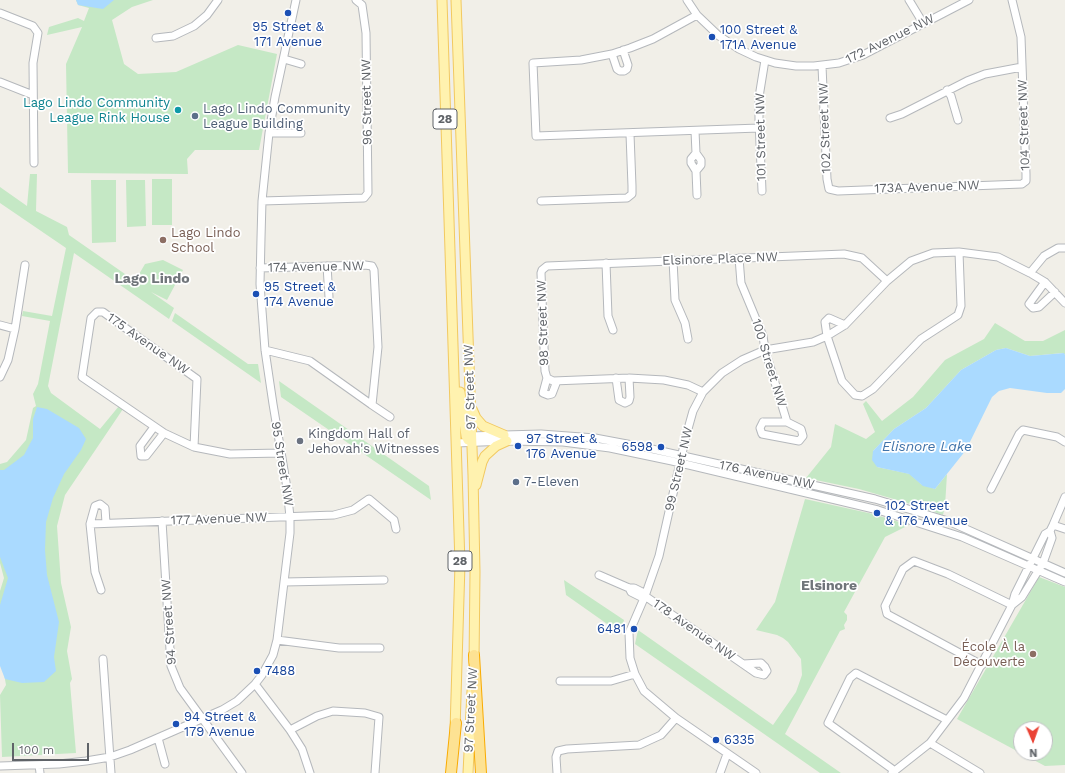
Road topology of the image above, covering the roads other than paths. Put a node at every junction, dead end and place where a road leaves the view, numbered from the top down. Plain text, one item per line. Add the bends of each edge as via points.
1 (218, 0) edge
2 (296, 0) edge
3 (442, 0) edge
4 (456, 0) edge
5 (686, 0) edge
6 (908, 0) edge
7 (969, 0) edge
8 (1012, 0) edge
9 (359, 2) edge
10 (0, 13) edge
11 (697, 15) junction
12 (923, 23) junction
13 (156, 38) dead end
14 (623, 50) junction
15 (612, 54) junction
16 (284, 59) junction
17 (765, 60) junction
18 (301, 64) dead end
19 (822, 66) junction
20 (1022, 67) junction
21 (0, 82) edge
22 (947, 90) junction
23 (33, 95) junction
24 (890, 118) dead end
25 (958, 120) dead end
26 (759, 128) junction
27 (695, 131) junction
28 (269, 133) junction
29 (301, 133) dead end
30 (630, 134) junction
31 (34, 163) dead end
32 (1025, 183) joint
33 (829, 189) joint
34 (762, 191) dead end
35 (697, 195) dead end
36 (262, 201) junction
37 (541, 201) dead end
38 (1065, 248) edge
39 (959, 252) junction
40 (739, 258) junction
41 (673, 260) junction
42 (606, 263) junction
43 (25, 265) dead end
44 (327, 266) junction
45 (260, 268) junction
46 (544, 268) joint
47 (1030, 273) junction
48 (887, 281) junction
49 (1045, 282) junction
50 (1055, 292) junction
51 (329, 296) dead end
52 (1065, 303) edge
53 (0, 325) edge
54 (845, 325) junction
55 (15, 329) junction
56 (613, 330) dead end
57 (827, 336) junction
58 (688, 339) dead end
59 (453, 349) junction
60 (265, 350) junction
61 (766, 350) junction
62 (0, 377) edge
63 (547, 378) junction
64 (616, 378) junction
65 (629, 378) junction
66 (557, 380) junction
67 (703, 392) junction
68 (372, 406) junction
69 (471, 406) junction
70 (390, 417) dead end
71 (787, 422) junction
72 (154, 427) junction
73 (164, 433) junction
74 (1065, 436) edge
75 (1057, 437) junction
76 (470, 438) junction
77 (506, 438) junction
78 (456, 440) junction
79 (1065, 442) edge
80 (194, 447) junction
81 (281, 453) junction
82 (682, 455) junction
83 (680, 463) junction
84 (991, 489) dead end
85 (1065, 496) edge
86 (473, 498) junction
87 (290, 517) junction
88 (162, 521) junction
89 (106, 523) junction
90 (90, 524) junction
91 (1052, 528) junction
92 (396, 529) dead end
93 (1065, 529) edge
94 (1034, 559) junction
95 (1043, 563) junction
96 (1029, 567) junction
97 (1038, 571) junction
98 (1065, 573) edge
99 (599, 576) dead end
100 (384, 580) dead end
101 (284, 582) junction
102 (1065, 582) edge
103 (100, 590) dead end
104 (645, 596) junction
105 (1012, 605) junction
106 (277, 640) junction
107 (380, 648) dead end
108 (474, 655) junction
109 (103, 659) dead end
110 (743, 664) dead end
111 (982, 665) junction
112 (635, 674) junction
113 (560, 681) dead end
114 (255, 684) junction
115 (203, 718) junction
116 (676, 718) junction
117 (947, 720) junction
118 (456, 723) junction
119 (290, 730) junction
120 (158, 738) junction
121 (930, 743) junction
122 (727, 754) junction
123 (110, 756) junction
124 (165, 764) dead end
125 (39, 765) junction
126 (0, 766) edge
127 (894, 772) edge
128 (40, 773) edge
129 (111, 773) edge
130 (242, 773) edge
131 (310, 773) edge
132 (375, 773) edge
133 (451, 773) edge
134 (454, 773) edge
135 (468, 773) edge
136 (481, 773) edge
137 (557, 773) edge
138 (720, 773) edge
139 (756, 773) edge
140 (980, 773) edge

1 - 13 street via 207,15 194,26 178,34
2 - 16 street, 95 Street NW
3 - 59 main road, 97 Street NW / 28
4 - 69 main road, 97 Street NW / 28
5 - 11 street
6 - 12 street
7 - 12 street, 172 Avenue NW
8 - 20 street, 104 Street NW via 1021,37
9 - 36 street, 96 Street NW via 366,33 368,193 364,198
10 - 23 street via 33,26 38,33 33,63
11 - 14 street via 653,39
11 - 17 street, 172 Avenue NW via 719,36 739,49
12 - 19 street, 172 Avenue NW via 864,55
14 - 15 street
14 - 15 street via 628,67 624,71 617,69
15 - 30 street via 569,62 533,63 536,136
16 - 18 street
16 - 28 street, 95 Street NW
17 - 19 street, 172 Avenue NW via 796,66
17 - 26 street, 101 Street NW via 759,97
19 - 33 street, 102 Street NW
20 - 22 street, 104 Street NW via 985,74
20 - 32 street, 104 Street NW
21 - 23 street
22 - 24 street, 104 Street NW
22 - 25 street
23 - 31 street
26 - 27 street
26 - 34 street, 101 Street NW
27 - 30 street
27 - 35 street via 696,153 691,163 696,171
28 - 29 street
28 - 36 street, 95 Street NW
30 - 37 street via 632,194 627,198
32 - 33 street, 173A Avenue NW via 838,191
36 - 45 street, 95 Street NW
38 - 47 street via 1058,248 1044,256
39 - 47 street via 998,257
39 - 48 street via 933,253 911,261
39 - 57 street via 961,306 958,314 921,339 873,389 862,396 855,396 842,381
40 - 41 street, Elsinore Place NW
40 - 48 street, Elsinore Place NW via 844,254 862,258
40 - 61 street, 100 Street NW via 741,283 763,336
41 - 42 street, Elsinore Place NW
41 - 58 street via 676,300
42 - 46 street, Elsinore Place NW via 552,265
42 - 56 street via 608,316
43 - 55 street
44 - 45 street, 174 Avenue NW
44 - 51 street
44 - 68 street, 174 Avenue NW via 368,265 374,270 378,347
45 - 60 street, 95 Street NW
46 - 63 street, 98 Street NW via 541,273
47 - 49 street
48 - 54 street
49 - 50 street
49 - 50 street via 1029,304 1033,308 1039,307
50 - 52 street
53 - 55 street
54 - 57 street
54 - 57 street via 828,318 825,322
55 - 62 street via 8,360
57 - 61 street via 813,342
59 - 76 main road
59 - 78 main road, 97 Street NW / 28
60 - 68 street via 310,361
60 - 81 street, 95 Street NW
61 - 67 street, 99 Street NW via 742,360 722,373
61 - 71 street, 100 Street NW
63 - 66 street
63 - 66 street via 543,392 548,396 552,394
64 - 65 street
64 - 65 street via 619,400 625,403 630,397
64 - 66 street
65 - 67 street via 664,380 688,385
67 - 82 street, 99 Street NW via 694,411
68 - 70 street
69 - 76 main road, 97 Street NW
69 - 77 main road via 483,426
71 - 71 street, 100 Street NW via 763,422 760,428 762,434 799,441 803,436 801,429
72 - 73 street
72 - 73 street via 140,446 141,456 146,456
72 - 80 street, 175 Avenue NW via 82,377 92,318 97,312 103,312 197,379
73 - 80 street
74 - 75 street
75 - 79 street
75 - 84 street via 1023,430
76 - 77 street, 176 Avenue NW
76 - 78 street, 176 Avenue NW
76 - 86 main road, 97 Street NW
77 - 82 street, 176 Avenue NW via 551,434 595,438
77 - 83 street, 176 Avenue NW via 585,444
77 - 86 main road via 485,456
78 - 118 main road, 97 Street NW / 28 via 460,564
80 - 81 street via 230,454
81 - 87 street, 95 Street NW
82 - 83 street, 99 Street NW
82 - 94 street, 176 Avenue NW via 875,499 948,521
83 - 96 street, 176 Avenue NW via 878,510 962,537
83 - 104 street, 99 Street NW via 659,556
85 - 91 street
86 - 108 main road, 97 Street NW / 28
87 - 88 street, 177 Avenue NW
87 - 92 street, 177 Avenue NW via 334,515 353,510 369,499 394,520
87 - 101 street, 95 Street NW
88 - 89 street, 177 Avenue NW
88 - 115 street, 94 Street NW via 171,666 180,688
89 - 90 street, 177 Avenue NW
89 - 90 street via 105,508 100,504 95,506
90 - 103 street via 95,572
91 - 93 street
91 - 94 street via 1045,534
91 - 95 street via 1052,538
94 - 95 street, 176 Avenue NW
94 - 96 street
95 - 97 street
95 - 98 street, 176 Avenue NW
96 - 97 street, 176 Avenue NW
96 - 105 street
97 - 102 street, 176 Avenue NW
97 - 105 street via 1022,597
99 - 104 street via 629,588 641,597
100 - 101 street
101 - 106 street, 95 Street NW
104 - 110 street, 178 Avenue NW
104 - 112 street, 99 Street NW via 630,633 630,658
105 - 111 street
105 - 111 street via 948,574 914,561 903,569 887,603 885,611 889,616
106 - 107 street via 339,648
106 - 114 street, 95 Street NW via 268,666
108 - 135 main road, 97 Street NW
108 - 136 highway
109 - 123 street
111 - 117 street via 964,698
112 - 113 street via 611,680
112 - 116 street, 99 Street NW via 644,691
114 - 115 street, 95 Street NW via 237,701
114 - 119 street
115 - 120 street, 95 Street NW
115 - 130 street, 94 Street NW
116 - 122 street, 99 Street NW
116 - 137 street via 661,735 639,745 558,750
117 - 121 street
117 - 127 street via 856,673 850,678 828,723
118 - 133 highway
118 - 134 main road, 97 Street NW / 28
119 - 131 street via 302,749
119 - 132 street via 317,716 333,712 365,713 379,718
120 - 123 street, 95 Street NW
120 - 124 street
121 - 127 street
121 - 140 street
122 - 138 street
122 - 139 street, 99 Street NW
123 - 125 street, 95 Street NW
123 - 129 street
125 - 126 street, 95 Street NW
125 - 128 street

